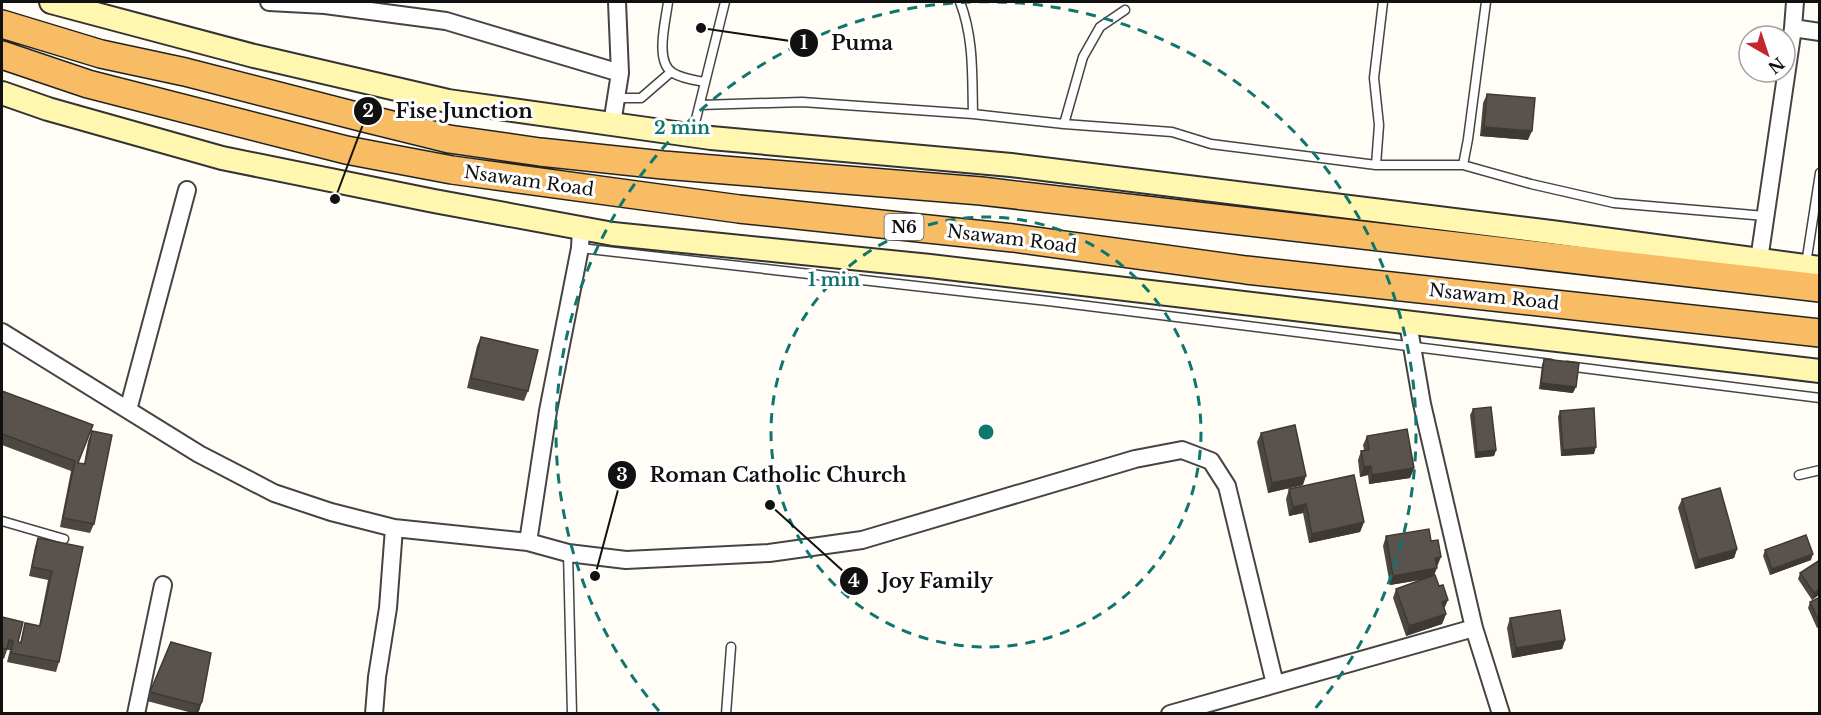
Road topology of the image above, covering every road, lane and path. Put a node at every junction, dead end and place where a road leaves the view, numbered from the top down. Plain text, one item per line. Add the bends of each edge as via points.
1 (51, 2) edge
2 (269, 2) edge
3 (617, 2) edge
4 (668, 2) edge
5 (725, 2) edge
6 (960, 2) edge
7 (1383, 2) edge
8 (1486, 2) edge
9 (1795, 2) edge
10 (1125, 10) dead end
11 (2, 24) edge
12 (1793, 24) edge
13 (1797, 29) edge
14 (1820, 32) edge
15 (2, 55) edge
16 (671, 72) junction
17 (620, 73) junction
18 (705, 82) junction
19 (1785, 84) edge
20 (2, 93) edge
21 (616, 98) junction
22 (700, 105) junction
23 (973, 114) junction
24 (612, 124) junction
25 (1064, 124) junction
26 (692, 136) junction
27 (1376, 165) junction
28 (1462, 165) junction
29 (1820, 173) edge
30 (187, 190) dead end
31 (1817, 203) edge
32 (1765, 216) junction
33 (580, 238) junction
34 (1759, 260) junction
35 (1815, 274) edge
36 (1408, 323) junction
37 (2, 332) edge
38 (1820, 333) edge
39 (1412, 347) junction
40 (1820, 372) edge
41 (1820, 398) edge
42 (128, 410) junction
43 (1820, 470) edge
44 (1799, 475) dead end
45 (2, 521) edge
46 (394, 528) junction
47 (64, 539) dead end
48 (528, 542) junction
49 (568, 553) junction
50 (163, 585) dead end
51 (1474, 628) junction
52 (731, 647) dead end
53 (1275, 684) junction
54 (136, 714) edge
55 (374, 714) edge
56 (572, 714) edge
57 (726, 714) edge
58 (1170, 714) edge
59 (1501, 714) edge

1 - 24 main road via 254,56 448,101
2 - 17 street via 446,21
3 - 17 street
4 - 16 lane via 662,51
5 - 18 lane
6 - 23 lane via 971,51
7 - 27 lane via 1374,78 1379,125
8 - 28 lane
9 - 12 street
10 - 25 lane via 1100,27 1083,57
11 - 35 highway, Nsawam Road via 101,54 449,139 528,150 663,165 981,190
13 - 14 street
15 - 38 highway, Nsawam Road / N6 via 99,87 346,150 452,170 1246,270
16 - 18 lane
16 - 21 lane via 641,98
17 - 21 street
18 - 22 lane
19 - 32 street
20 - 33 main road via 222,158 434,201
21 - 24 street
22 - 23 lane via 802,102
22 - 26 lane
23 - 25 lane
24 - 26 main road
25 - 27 lane via 1172,132 1211,144
26 - 34 main road via 1011,165
27 - 28 lane
28 - 32 lane via 1614,203
29 - 31 lane
30 - 42 street
31 - 35 lane
32 - 34 street
33 - 36 main road via 613,234 930,266
33 - 39 lane
33 - 48 street
34 - 35 main road
36 - 39 street
36 - 40 main road
37 - 42 street
39 - 41 lane
39 - 51 street
42 - 46 street via 199,454 274,493
43 - 44 lane
45 - 47 lane
46 - 48 street
46 - 55 street
48 - 49 street
49 - 53 street via 626,560 678,559 769,554 862,540 1135,459 1182,450 1211,461 1227,486
49 - 56 lane
50 - 54 street
51 - 53 street
51 - 59 street
52 - 57 lane
53 - 58 street

